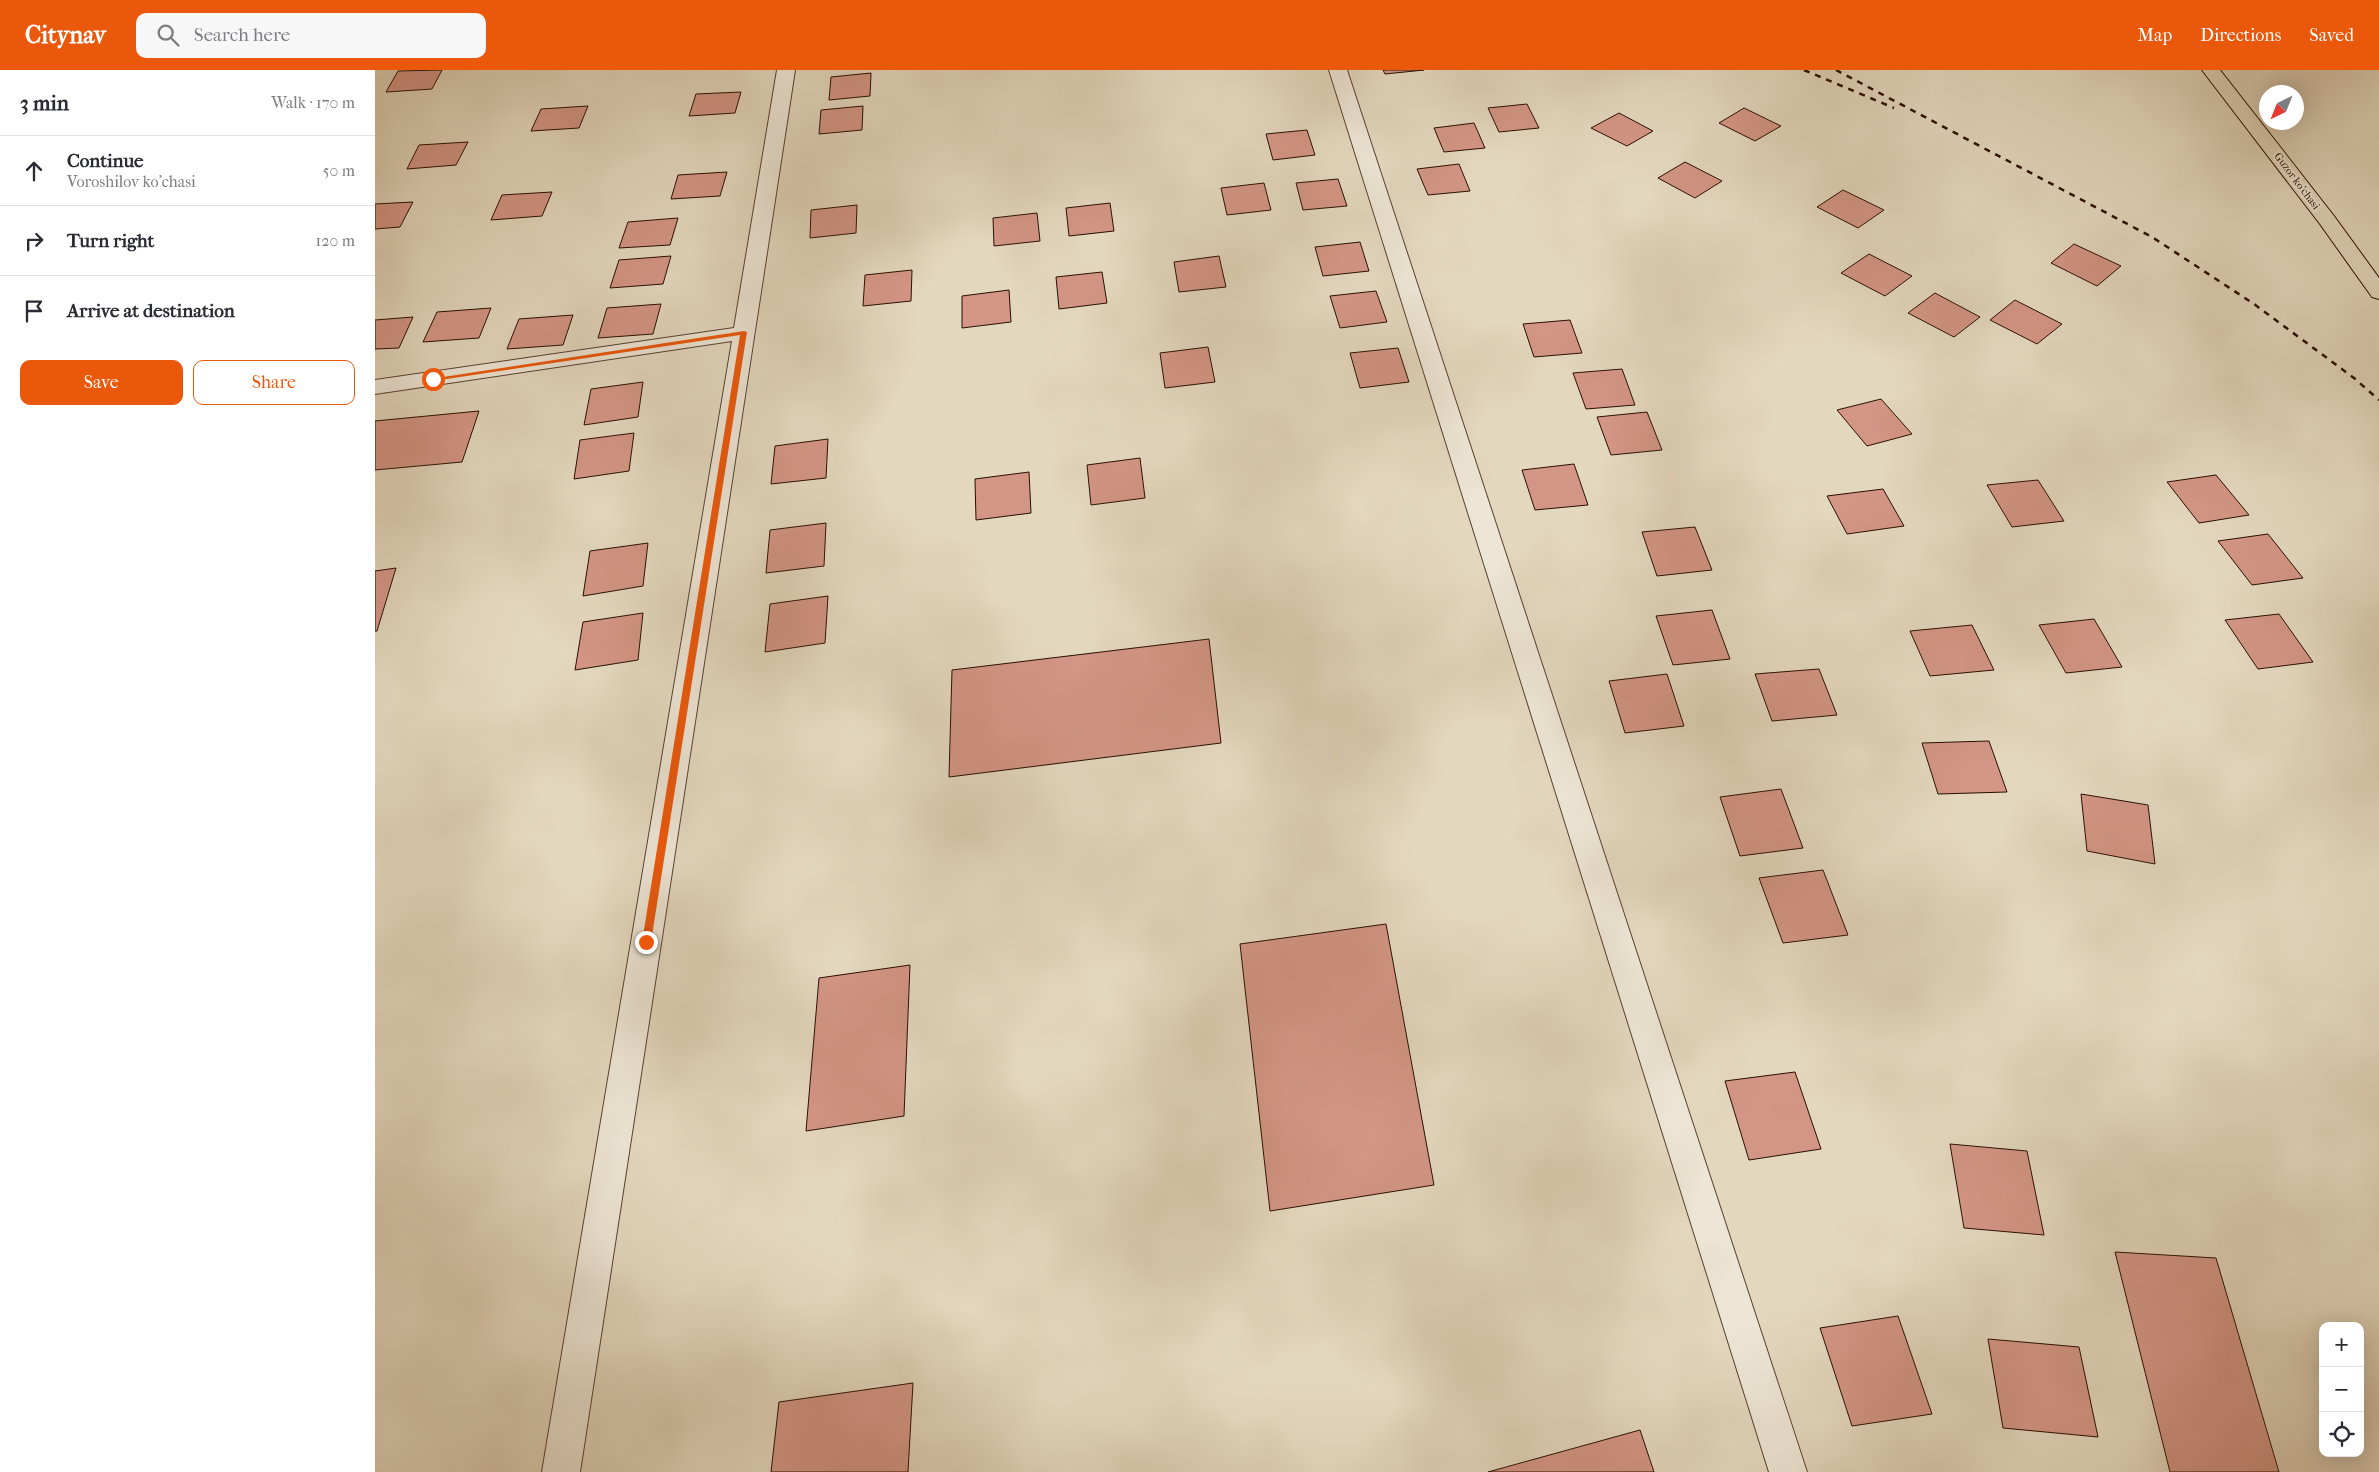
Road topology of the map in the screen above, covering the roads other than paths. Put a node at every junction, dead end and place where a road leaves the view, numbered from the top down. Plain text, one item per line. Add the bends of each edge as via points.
1 (787, 70) edge
2 (1338, 70) edge
3 (2211, 70) edge
4 (2379, 293) edge
5 (744, 332) junction
6 (375, 387) edge
7 (561, 1472) edge
8 (1787, 1472) edge

1 - 5 street
2 - 8 street
3 - 4 main road, Guzor ko'chasi
5 - 6 street
5 - 7 street

